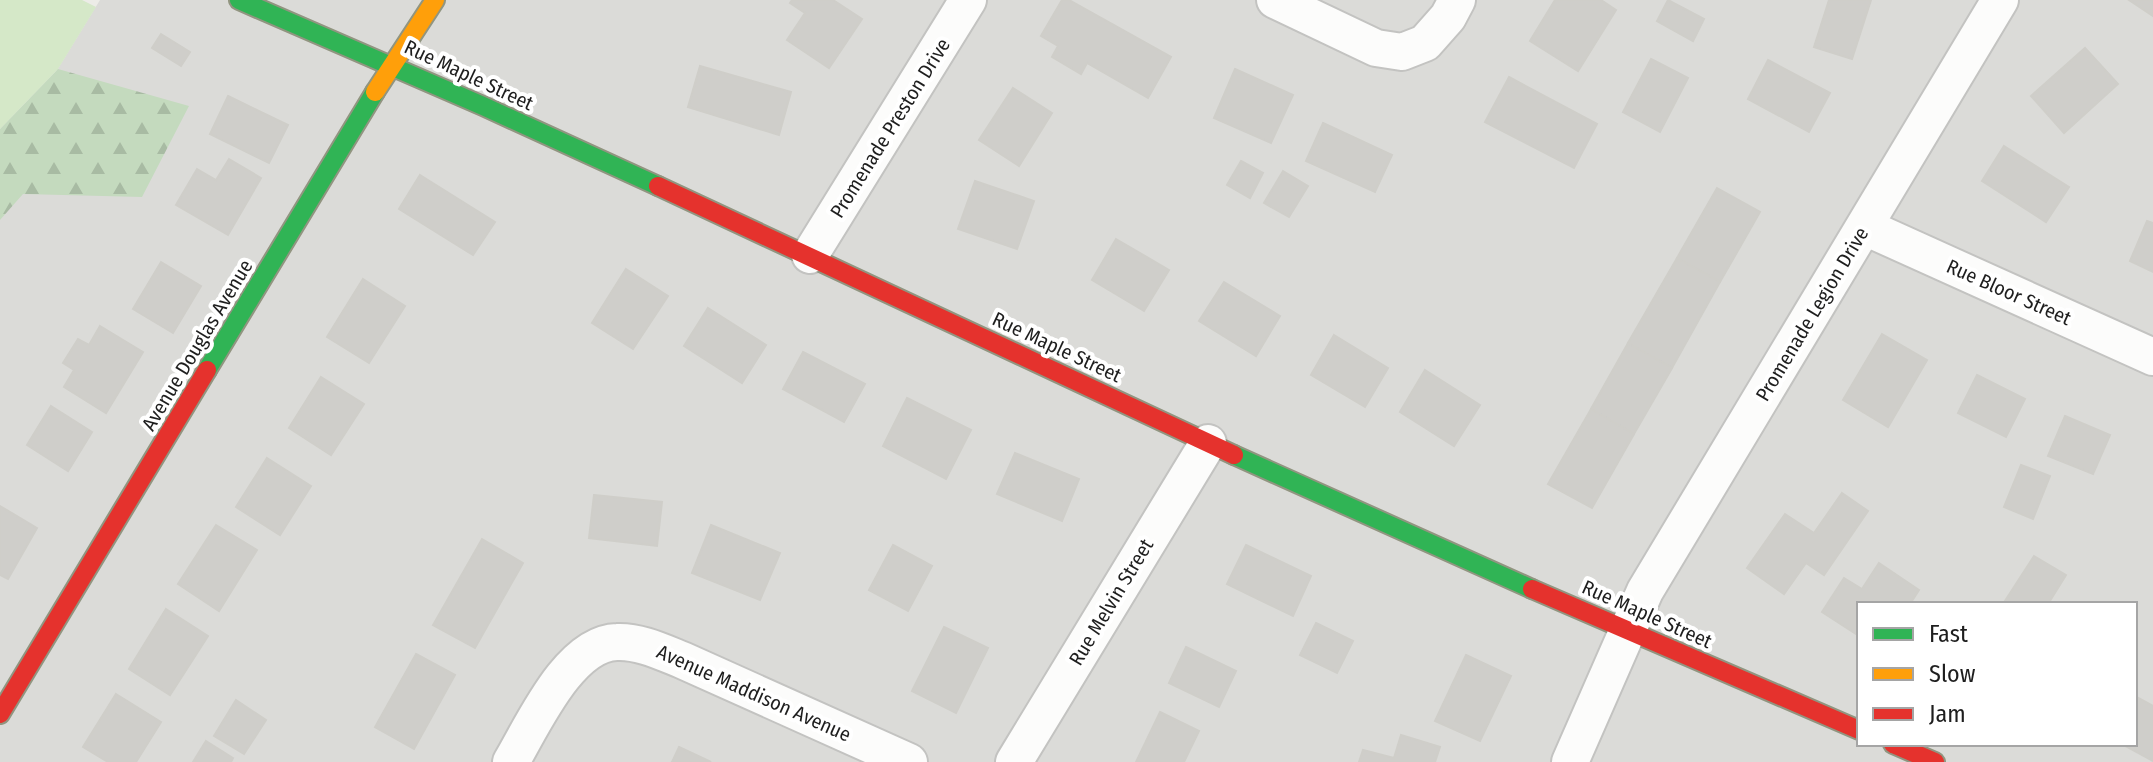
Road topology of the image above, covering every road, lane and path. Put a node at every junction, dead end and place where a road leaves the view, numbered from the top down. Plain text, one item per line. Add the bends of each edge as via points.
1 (239, 0) edge
2 (435, 0) edge
3 (968, 0) edge
4 (1275, 0) edge
5 (1457, 0) edge
6 (2000, 0) edge
7 (394, 65) junction
8 (1865, 227) junction
9 (810, 255) junction
10 (2153, 357) edge
11 (1208, 443) junction
12 (1629, 631) junction
13 (0, 714) edge
14 (1857, 729) edge
15 (1898, 746) edge
16 (511, 762) edge
17 (909, 762) edge
18 (1014, 762) edge
19 (1570, 762) edge
20 (1935, 762) edge

1 - 7 street, Rue Maple Street
2 - 7 street, Avenue Douglas Avenue
3 - 9 street, Promenade Preston Drive
4 - 5 street via 1376,48 1402,52 1425,43
6 - 8 street, Promenade Legion Drive
7 - 9 street, Rue Maple Street
7 - 13 street, Avenue Douglas Avenue
8 - 10 street, Rue Bloor Street
8 - 12 street, Promenade Legion Drive via 1645,591
9 - 11 street, Rue Maple Street
11 - 12 street, Rue Maple Street
11 - 18 street, Rue Melvin Street
12 - 14 street, Rue Maple Street
12 - 19 street, Promenade Legion Drive
15 - 20 street
16 - 17 street, Avenue Maddison Avenue via 563,677 585,652 616,641 682,660

